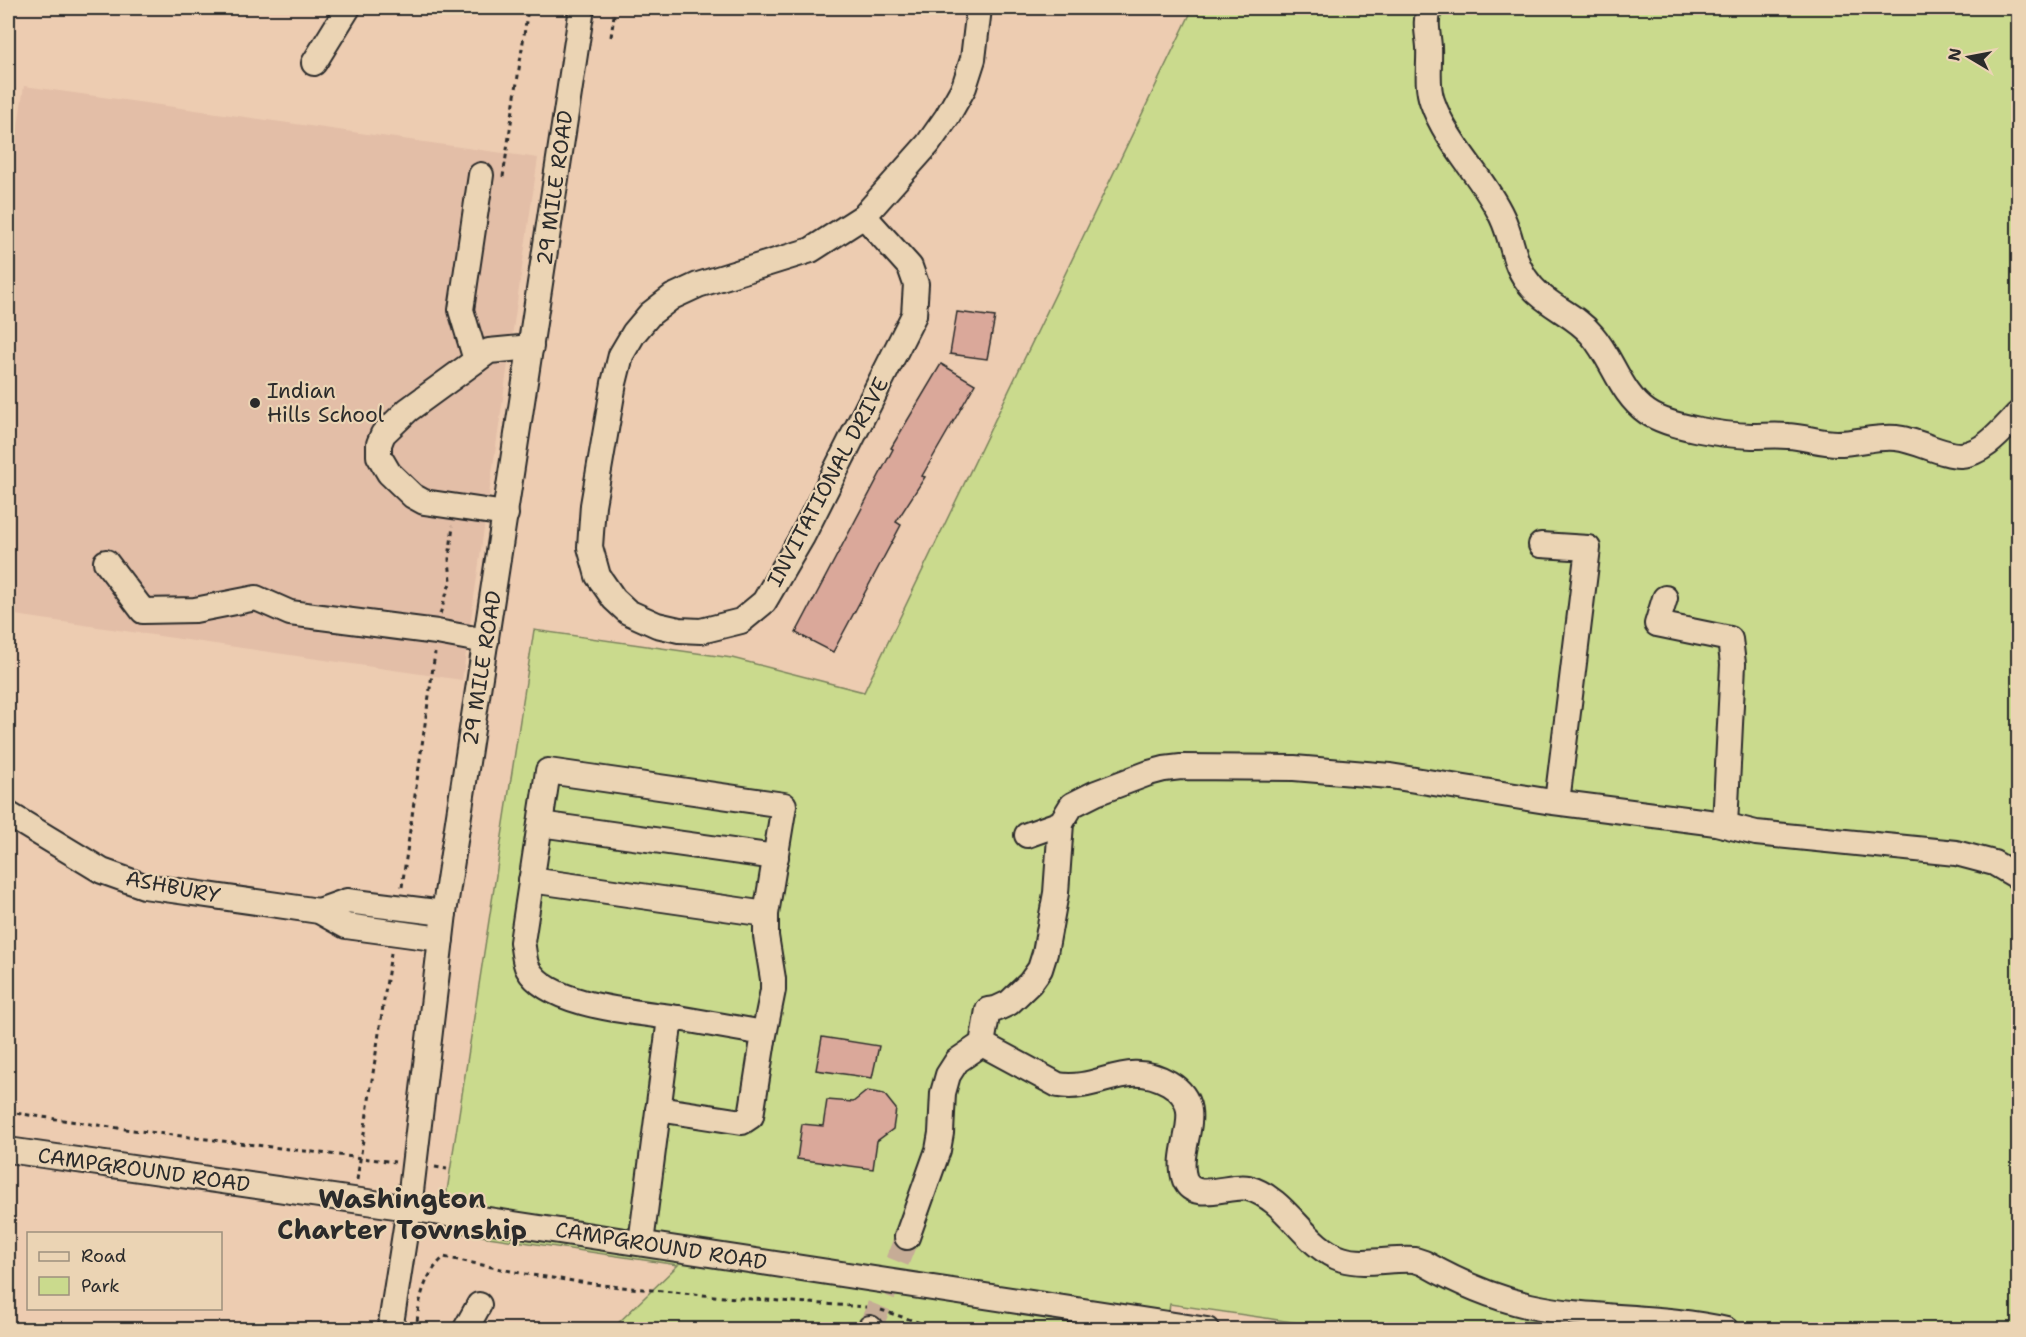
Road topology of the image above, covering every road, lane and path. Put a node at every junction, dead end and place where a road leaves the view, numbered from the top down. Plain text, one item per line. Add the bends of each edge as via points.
1 (348, 8) edge
2 (582, 8) edge
3 (615, 8) edge
4 (979, 8) edge
5 (1430, 8) edge
6 (611, 37) dead end
7 (314, 63) dead end
8 (481, 175) dead end
9 (864, 216) junction
10 (531, 346) junction
11 (476, 360) junction
12 (2019, 414) edge
13 (456, 507) junction
14 (506, 513) junction
15 (1541, 544) dead end
16 (106, 562) dead end
17 (1665, 598) dead end
18 (437, 632) junction
19 (486, 641) junction
20 (1557, 802) junction
21 (8, 814) edge
22 (1061, 823) junction
23 (540, 824) junction
24 (1725, 825) junction
25 (1027, 835) dead end
26 (776, 857) junction
27 (2019, 877) edge
28 (531, 880) junction
29 (398, 907) junction
30 (319, 911) junction
31 (444, 913) junction
32 (766, 914) junction
33 (395, 933) junction
34 (441, 939) junction
35 (678, 1018) junction
36 (763, 1040) junction
37 (982, 1044) junction
38 (658, 1109) junction
39 (8, 1112) edge
40 (8, 1150) edge
41 (360, 1159) junction
42 (414, 1164) junction
43 (447, 1169) dead end
44 (354, 1200) junction
45 (409, 1208) junction
46 (907, 1237) tunnel mouth
47 (641, 1243) junction
48 (479, 1305) dead end
49 (390, 1329) edge
50 (417, 1329) edge
51 (465, 1329) edge
52 (942, 1329) edge
53 (1203, 1329) edge
54 (1726, 1329) edge

1 - 7 street
2 - 10 street, 29 MILE ROAD
3 - 6 path
4 - 9 street, INVITATIONAL DRIVE via 973,59 964,87 928,144
5 - 12 street via 1426,23 1432,101 1452,141 1503,219 1522,275 1544,299 1591,333 1627,391 1648,413 1689,428 1735,435 1787,436 1838,443 1895,438 1961,455 1984,446
8 - 11 street via 461,310
9 - 9 street, INVITATIONAL DRIVE via 811,250 698,285 672,297 634,333 621,355 614,383 593,505 590,547 598,576 628,612 657,625 701,631 741,621 764,603 802,537 914,315 916,284 910,267
10 - 11 street via 489,351
10 - 14 street, 29 MILE ROAD
11 - 13 street via 408,410 383,434 380,444 379,456 389,472 413,496 424,502
13 - 14 street
13 - 18 path via 449,559 451,580
14 - 19 street, 29 MILE ROAD
15 - 20 street via 1588,548
16 - 18 street via 143,611 195,610 256,598 290,613
17 - 24 street via 1657,624 1730,639 1733,664
18 - 19 street
18 - 29 path
19 - 31 street, 29 MILE ROAD
20 - 22 street via 1348,771 1182,767 1149,773 1096,793 1072,805
20 - 24 street
21 - 30 street, ASHBURY via 102,871 144,886
22 - 25 street
22 - 37 street via 1056,894 1040,969 1009,1003 988,1010
23 - 26 street
23 - 26 street via 548,771 560,772 784,805
23 - 28 street
24 - 27 street via 1786,837 1956,853 1995,863
26 - 32 street
28 - 32 street
28 - 35 street via 522,942 528,969 546,987 571,1000
29 - 30 street via 347,901
29 - 31 street
30 - 33 street via 346,926
31 - 34 street, 29 MILE ROAD
32 - 36 street via 773,990
33 - 34 street
33 - 41 path
34 - 42 street, 29 MILE ROAD
35 - 36 street via 758,1032
35 - 38 street via 669,1026
36 - 38 street via 751,1116 742,1122
37 - 46 street via 957,1061 948,1075 938,1150
37 - 54 street via 1058,1085 1068,1087 1133,1073 1167,1082 1184,1095 1189,1106 1183,1168 1185,1181 1193,1190 1239,1187 1256,1191 1286,1212 1323,1250 1340,1259 1415,1260 1473,1288 1531,1306
38 - 47 street
39 - 41 path
40 - 44 street, CAMPGROUND ROAD
41 - 42 path
41 - 44 path
42 - 43 path
42 - 45 street, 29 MILE ROAD
44 - 45 street, CAMPGROUND ROAD
45 - 47 street, CAMPGROUND ROAD
45 - 49 street, 29 MILE ROAD
47 - 53 street, CAMPGROUND ROAD
48 - 51 street
50 - 52 path via 425,1283 444,1257 600,1285 861,1306

